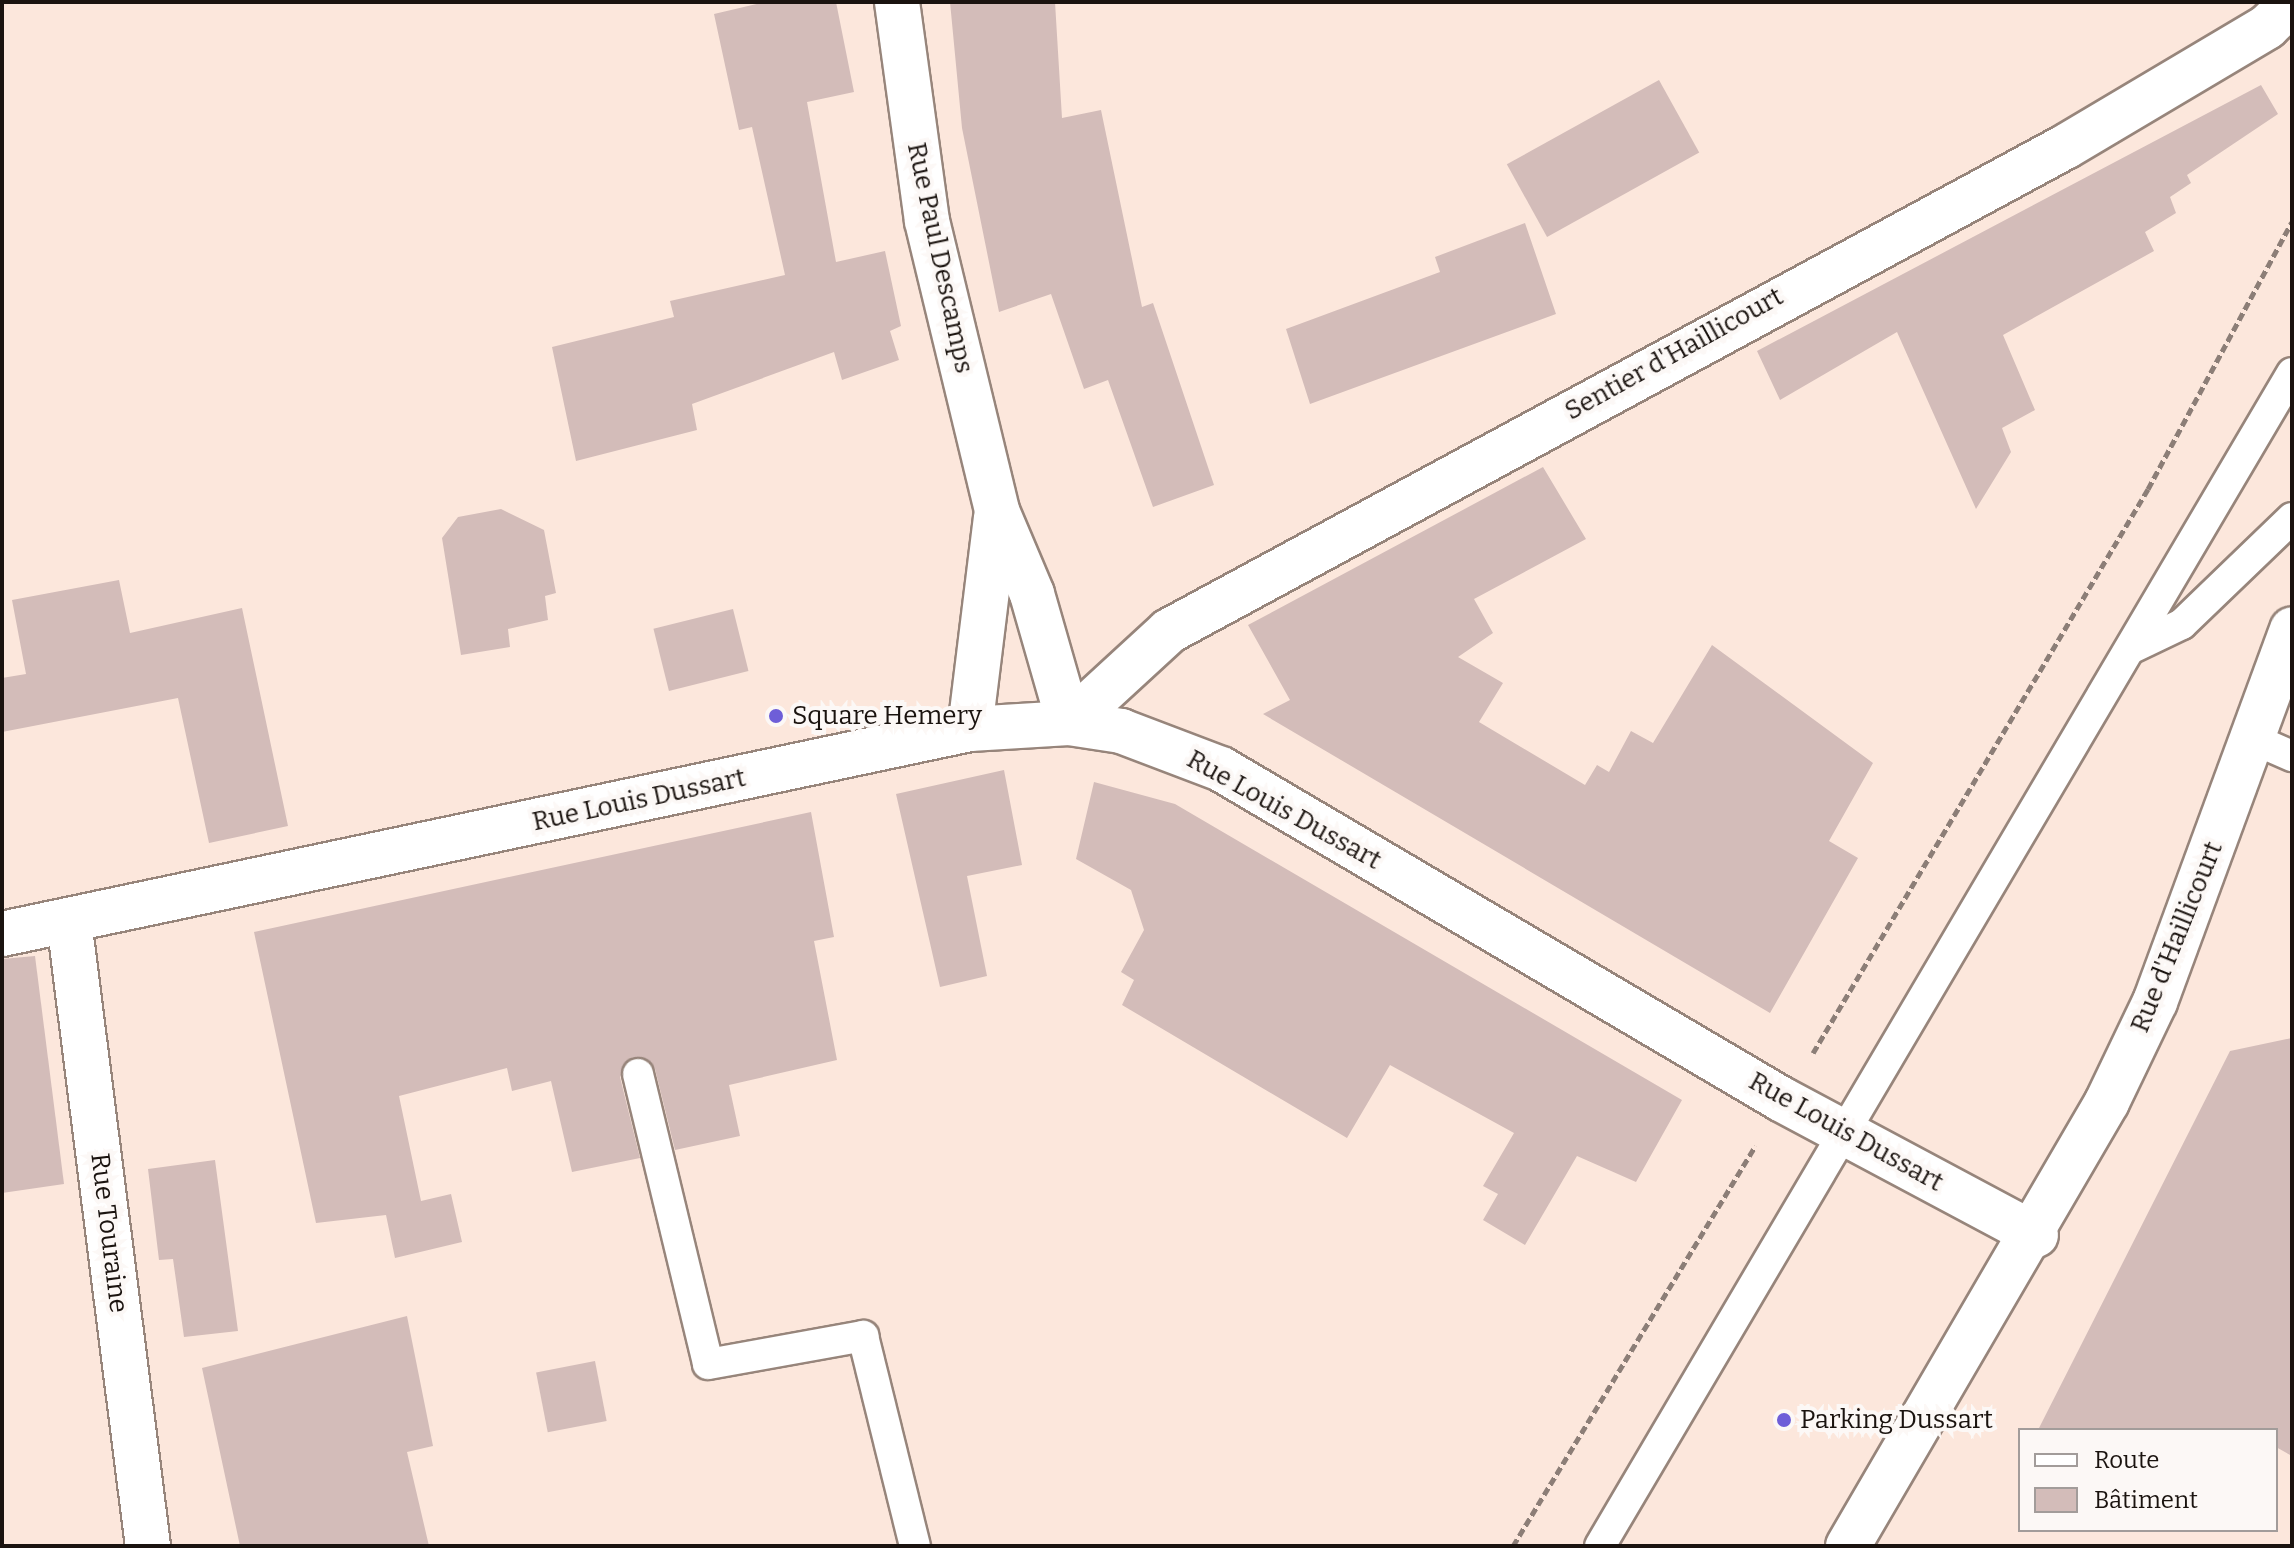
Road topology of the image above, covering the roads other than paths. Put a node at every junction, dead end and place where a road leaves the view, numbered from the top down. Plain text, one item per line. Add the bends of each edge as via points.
1 (897, 2) edge
2 (2292, 3) edge
3 (2292, 373) edge
4 (997, 511) junction
5 (2292, 518) edge
6 (2292, 629) edge
7 (2132, 648) junction
8 (1069, 723) junction
9 (970, 729) junction
10 (2273, 748) edge
11 (69, 921) junction
12 (2, 934) edge
13 (638, 1074) dead end
14 (1844, 1133) junction
15 (2036, 1235) junction
16 (148, 1546) edge
17 (915, 1546) edge
18 (1600, 1546) edge
19 (1848, 1546) edge

1 - 4 street, Rue Paul Descamps via 927,221
2 - 8 street, Sentier d'Haillicourt via 2267,27 2065,147 1169,631
3 - 7 lane
4 - 8 street, Rue Paul Descamps via 1032,594
4 - 9 street, Rue Paul Descamps
5 - 7 lane via 2182,624
6 - 10 street, Rue d'Haillicourt
7 - 14 lane
8 - 9 street, Rue Louis Dussart
8 - 14 street, Rue Louis Dussart via 1121,731 1221,769
9 - 11 street, Rue Louis Dussart
10 - 15 street, Rue d'Haillicourt via 2155,1002
11 - 12 street, Rue Louis Dussart
11 - 16 street, Rue Touraine
13 - 17 lane via 708,1364 863,1336
14 - 15 street, Rue Louis Dussart
14 - 18 lane
15 - 19 street

